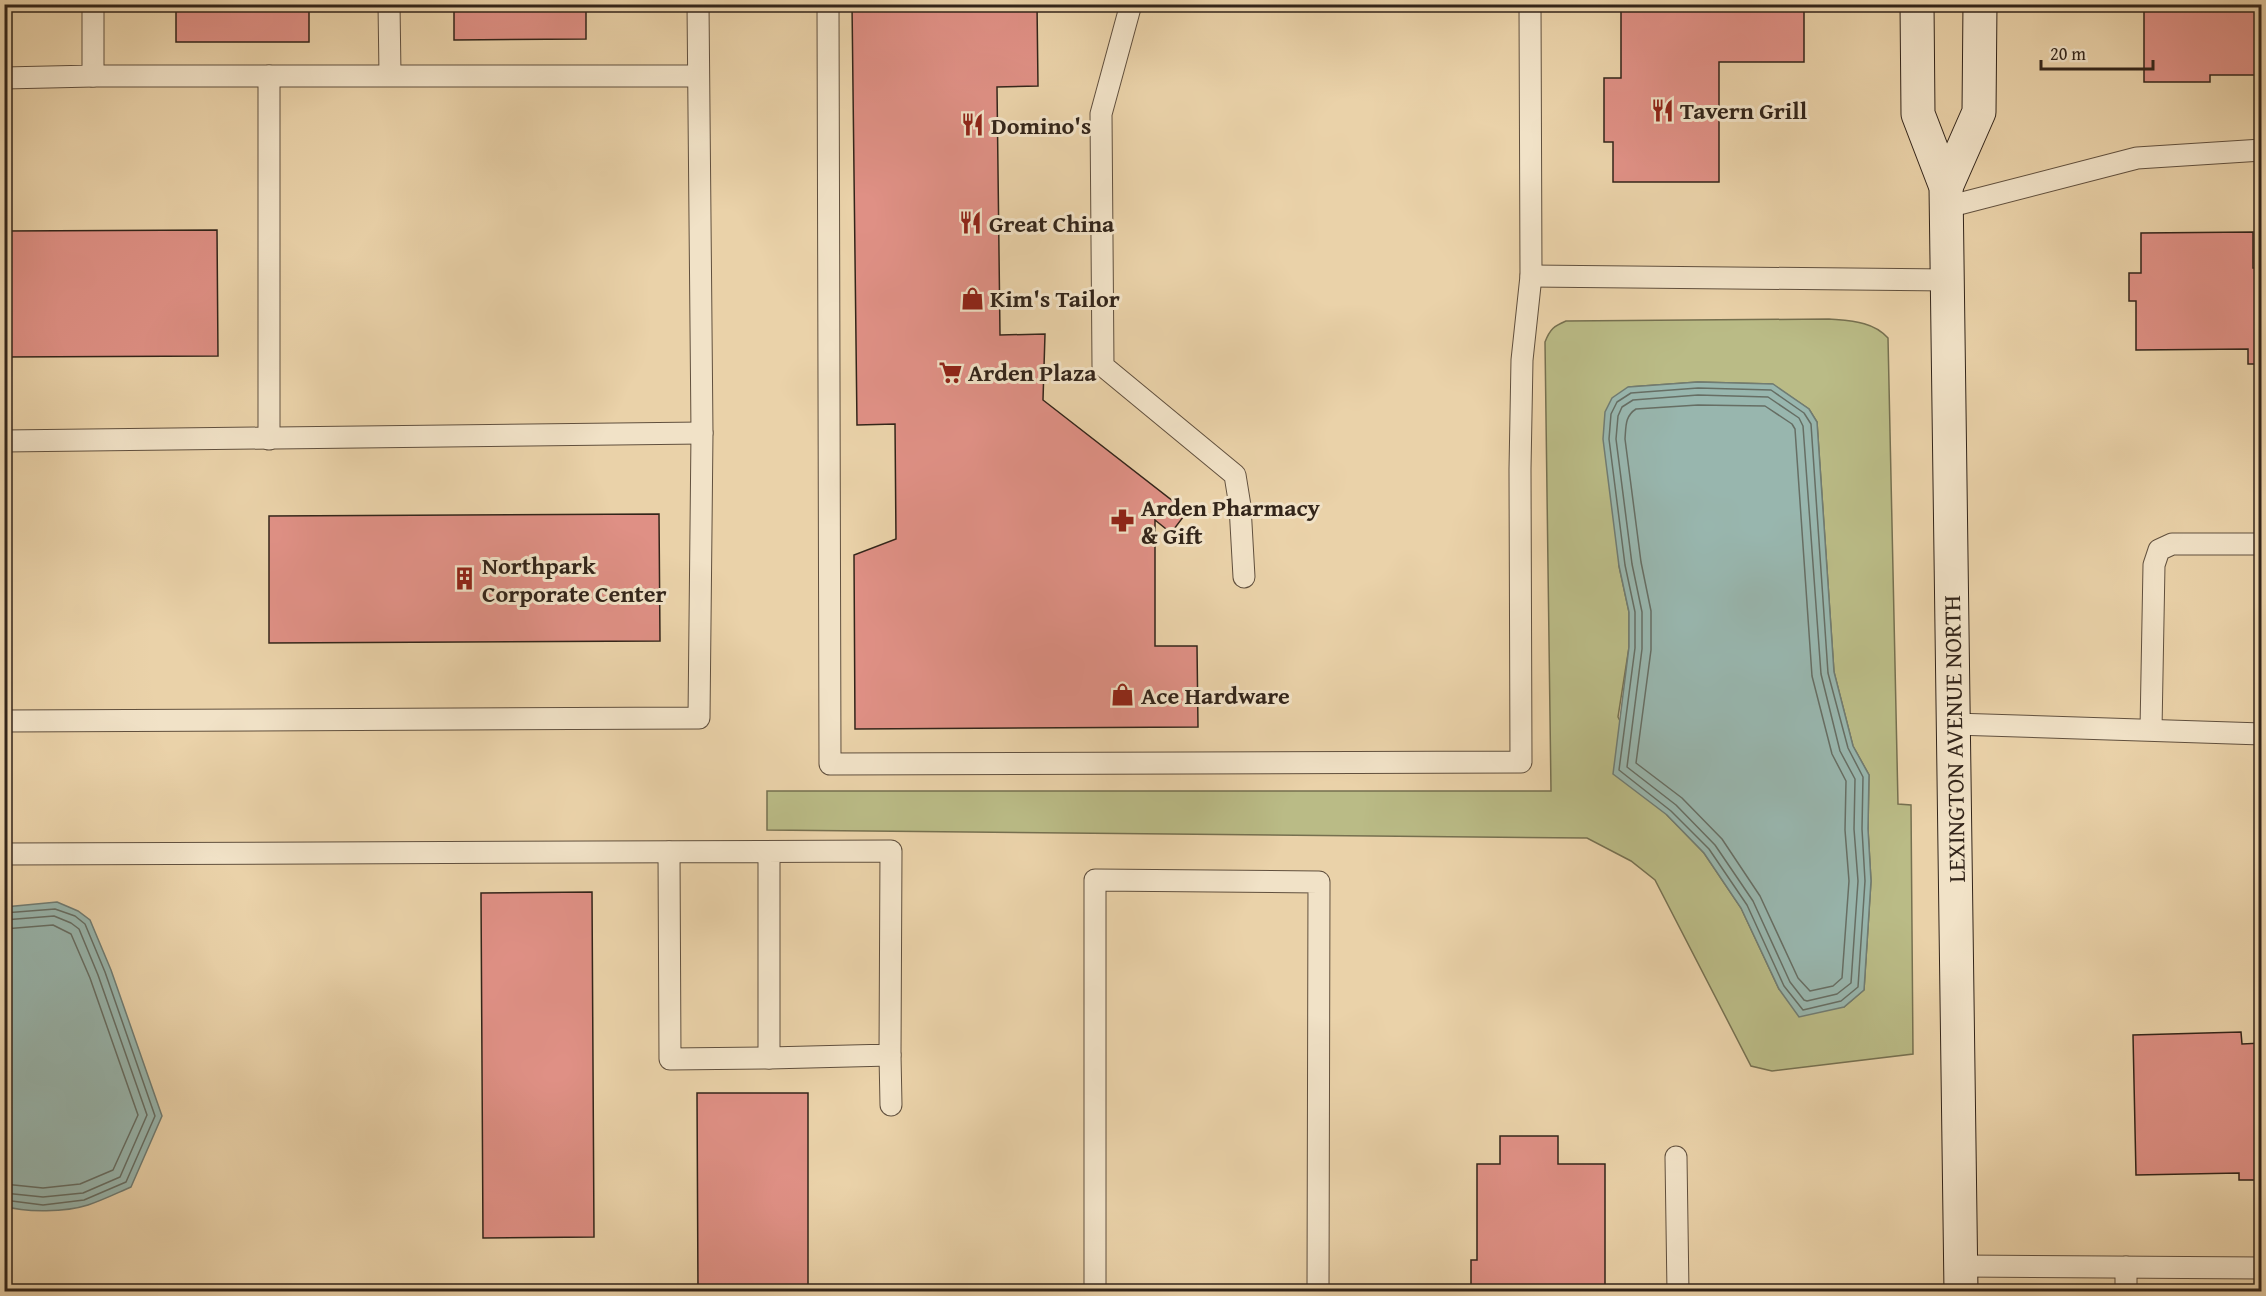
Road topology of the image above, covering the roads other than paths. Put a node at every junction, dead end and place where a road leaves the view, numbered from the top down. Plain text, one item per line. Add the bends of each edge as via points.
1 (93, 4) edge
2 (389, 4) edge
3 (698, 4) edge
4 (828, 4) edge
5 (1131, 4) edge
6 (1530, 4) edge
7 (1917, 4) edge
8 (1980, 4) edge
9 (390, 75) junction
10 (93, 76) junction
11 (268, 76) junction
12 (698, 76) junction
13 (4, 78) edge
14 (2262, 150) edge
15 (1946, 197) junction
16 (1531, 276) junction
17 (1948, 280) junction
18 (702, 433) junction
19 (268, 439) junction
20 (4, 441) edge
21 (2262, 544) edge
22 (1244, 577) dead end
23 (4, 721) edge
24 (1954, 724) junction
25 (2151, 729) junction
26 (2262, 734) edge
27 (669, 852) junction
28 (769, 853) junction
29 (4, 854) edge
30 (890, 1055) junction
31 (769, 1058) junction
32 (891, 1105) dead end
33 (1676, 1157) dead end
34 (2126, 1268) junction
35 (2262, 1268) edge
36 (1961, 1279) edge
37 (1095, 1292) edge
38 (1318, 1292) edge
39 (1678, 1292) edge
40 (2126, 1292) edge

1 - 10 lane
2 - 9 lane
3 - 12 lane
4 - 16 lane via 830,764 1521,762 1522,360
5 - 22 lane via 1101,114 1103,366 1235,475
6 - 16 lane
7 - 15 main road, LEXINGTON AVENUE NORTH via 1918,114
8 - 15 main road, LEXINGTON AVENUE NORTH via 1979,112
9 - 11 lane
9 - 12 lane
10 - 11 lane
10 - 13 lane
11 - 19 lane
12 - 18 lane
14 - 15 lane via 2137,158
15 - 17 main road, LEXINGTON AVENUE NORTH
16 - 17 lane
17 - 24 main road, LEXINGTON AVENUE NORTH
18 - 19 lane
18 - 23 lane via 699,718
19 - 20 lane
21 - 25 lane via 2172,544 2159,550 2154,565
24 - 25 lane
24 - 36 main road, LEXINGTON AVENUE NORTH
25 - 26 lane
27 - 28 lane
27 - 29 lane
27 - 31 lane via 670,1059
28 - 30 lane via 891,851
28 - 31 lane
30 - 31 lane
30 - 32 lane
33 - 39 lane
34 - 35 lane
34 - 36 lane
34 - 40 lane
37 - 38 lane via 1095,880 1319,882

